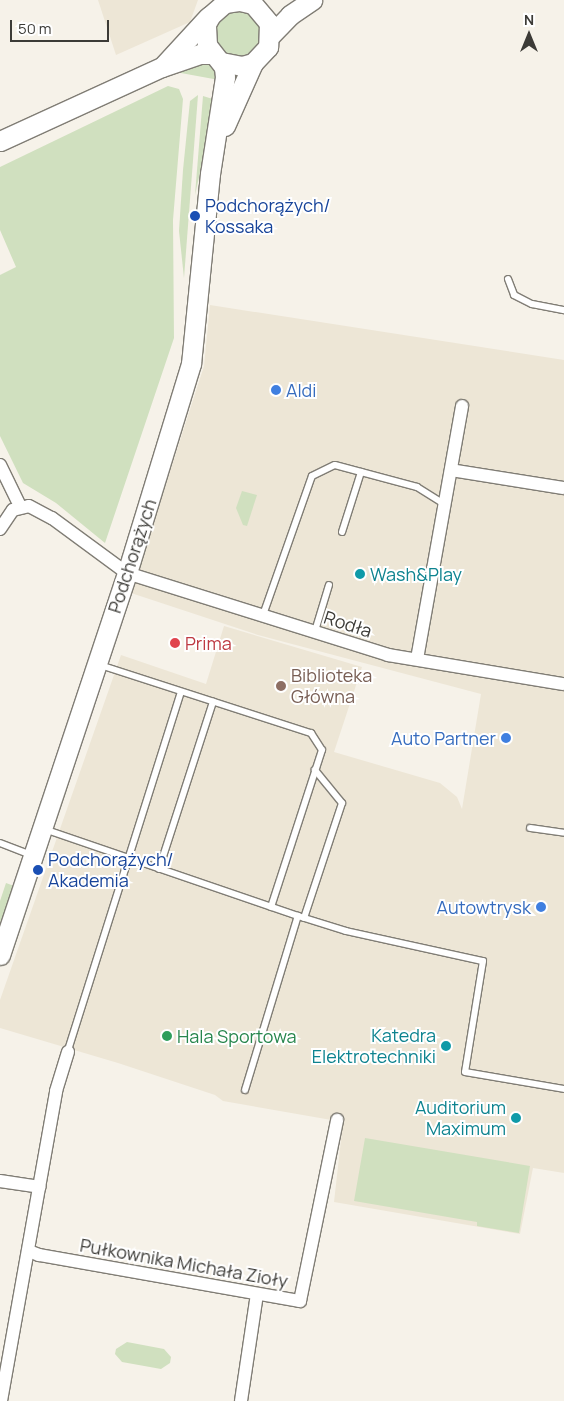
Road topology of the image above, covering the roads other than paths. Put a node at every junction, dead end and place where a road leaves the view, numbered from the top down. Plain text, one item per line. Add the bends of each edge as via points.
1 (304, 0) edge
2 (312, 0) edge
3 (250, 3) edge
4 (216, 7) edge
5 (270, 36) junction
6 (217, 58) junction
7 (252, 63) junction
8 (162, 67) junction
9 (0, 141) edge
10 (215, 147) junction
11 (508, 279) dead end
12 (564, 310) edge
13 (462, 406) dead end
14 (0, 465) edge
15 (452, 470) junction
16 (361, 472) junction
17 (564, 488) edge
18 (445, 504) junction
19 (20, 506) junction
20 (0, 529) edge
21 (342, 532) dead end
22 (127, 573) junction
23 (329, 585) dead end
24 (264, 615) junction
25 (315, 632) junction
26 (418, 659) junction
27 (96, 664) junction
28 (564, 684) edge
29 (181, 692) junction
30 (213, 702) junction
31 (315, 770) junction
32 (40, 828) junction
33 (530, 828) dead end
34 (564, 833) edge
35 (0, 843) edge
36 (32, 855) junction
37 (128, 858) junction
38 (160, 869) junction
39 (271, 907) junction
40 (301, 917) junction
41 (0, 955) edge
42 (69, 1049) joint
43 (564, 1089) edge
44 (245, 1090) dead end
45 (337, 1120) dead end
46 (0, 1181) edge
47 (40, 1187) junction
48 (29, 1251) junction
49 (257, 1294) junction
50 (1, 1401) edge
51 (242, 1401) edge

1 - 3 street via 279,7
2 - 5 street via 290,15
3 - 4 street via 232,1
3 - 5 street via 266,17
4 - 6 street via 205,35
4 - 8 street
5 - 7 street via 268,47
6 - 7 street via 242,66
6 - 8 street via 200,54
6 - 10 street, Podchorążych via 225,78
7 - 10 street, Podchorążych
8 - 9 street
10 - 22 street, Podchorążych via 191,364
11 - 12 lane via 514,295 532,304
13 - 15 street
14 - 19 street
15 - 17 street
15 - 18 street
16 - 18 lane via 417,487
16 - 21 lane
16 - 24 lane via 335,465 312,476
18 - 26 street
19 - 20 street
19 - 22 street, Rodła via 38,510
22 - 24 street, Rodła
22 - 27 street, Podchorążych
23 - 25 lane
24 - 25 street, Rodła
25 - 26 street, Rodła via 388,655
26 - 28 street, Rodła
27 - 29 lane
27 - 32 street, Podchorążych
29 - 30 lane
29 - 37 lane
30 - 31 lane via 311,733 322,750
30 - 38 lane
31 - 39 lane
31 - 40 lane via 342,802
32 - 36 street, Podchorążych
32 - 37 lane
33 - 34 lane
35 - 36 lane
36 - 41 street, Podchorążych
37 - 38 lane
37 - 42 lane
38 - 39 lane
39 - 40 lane
40 - 43 lane via 346,931 483,961 465,1072
40 - 44 lane
42 - 47 street via 56,1091
45 - 49 street, Pułkownika Michała Zioły via 300,1300
46 - 47 street
47 - 48 street
48 - 49 street, Pułkownika Michała Zioły
48 - 50 street
49 - 51 street

